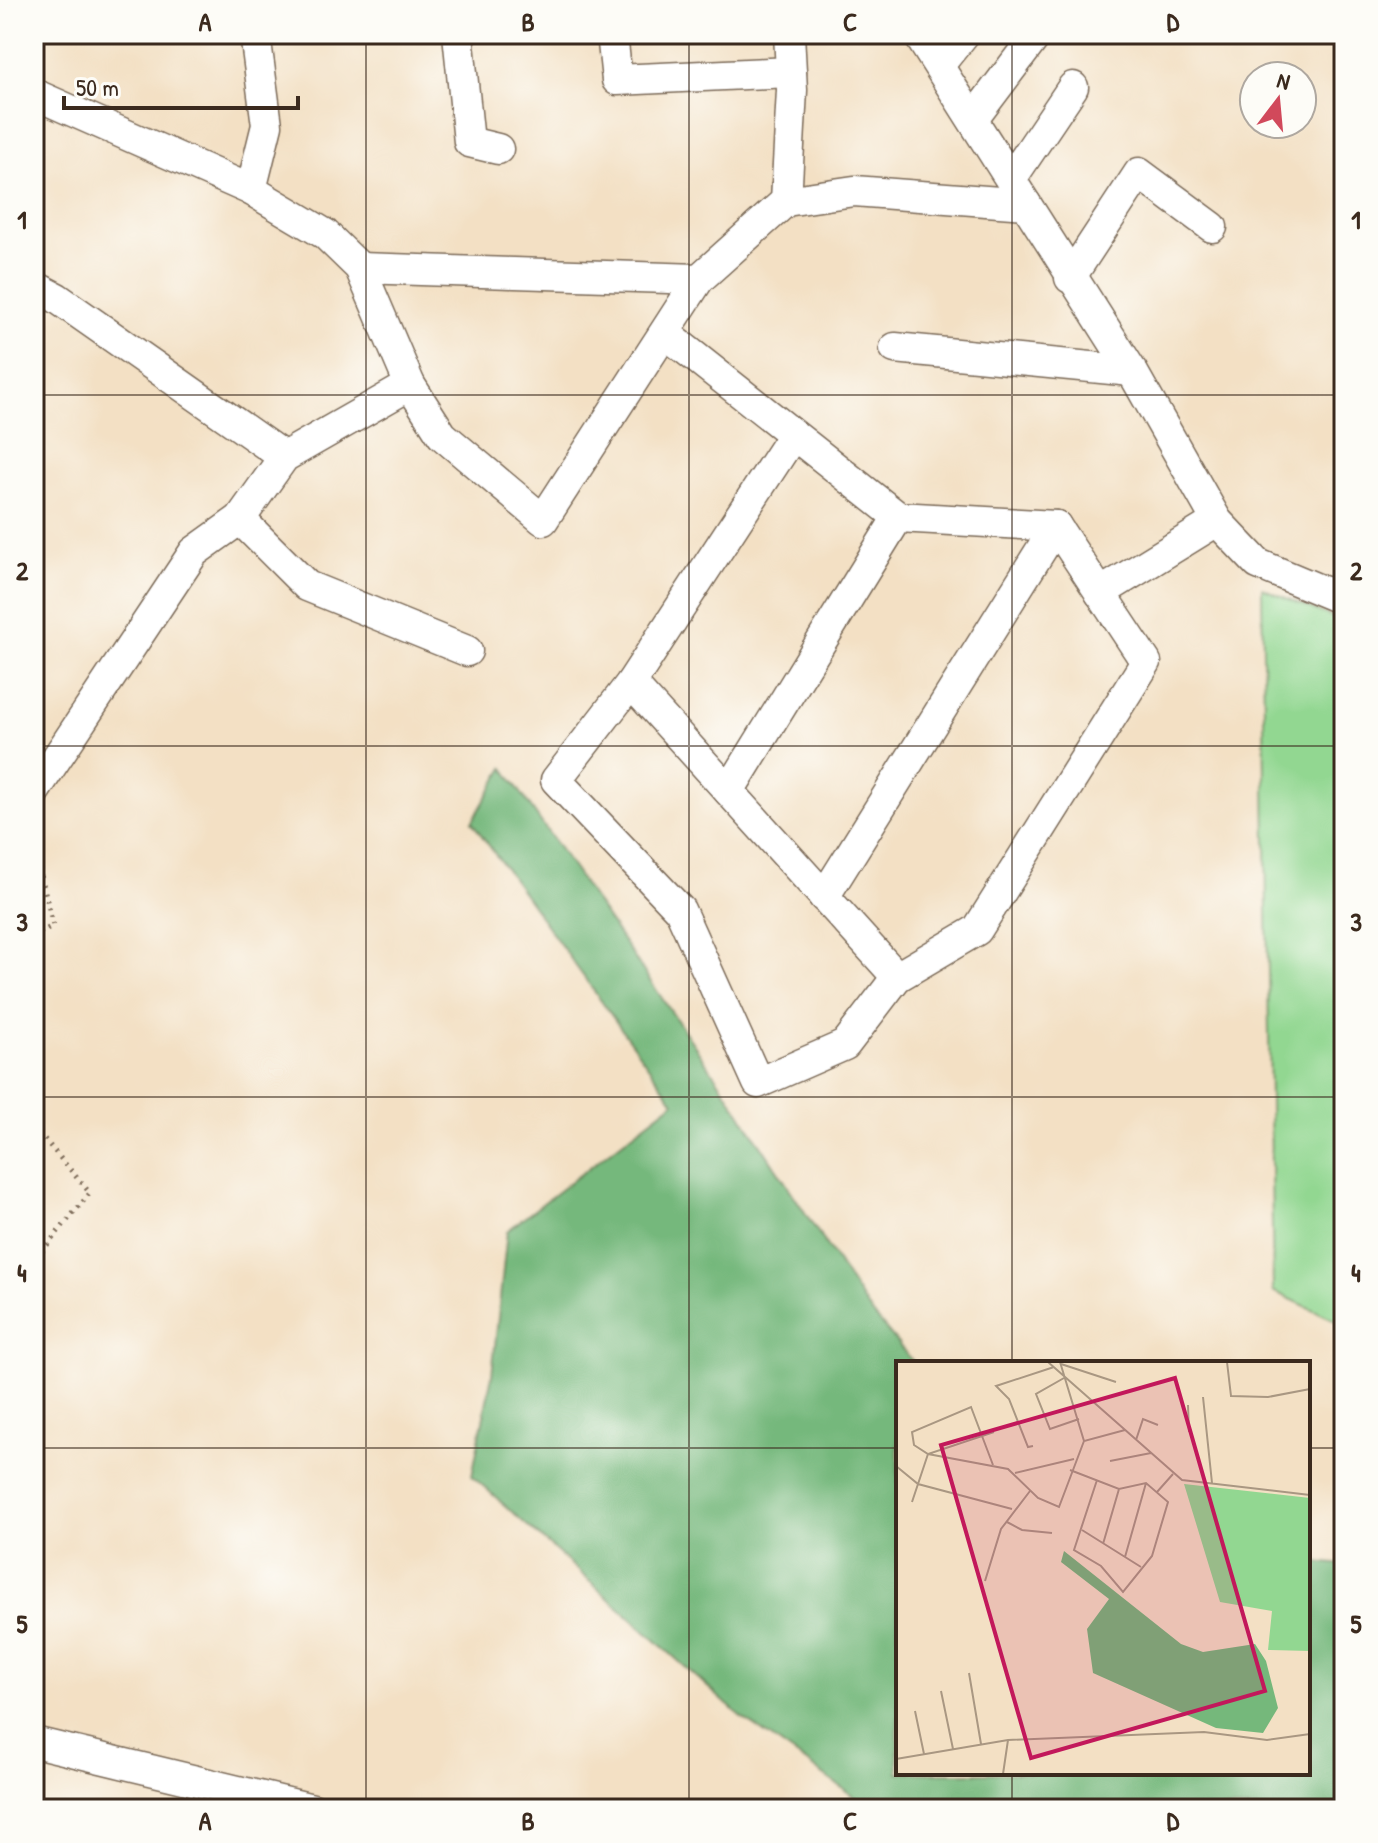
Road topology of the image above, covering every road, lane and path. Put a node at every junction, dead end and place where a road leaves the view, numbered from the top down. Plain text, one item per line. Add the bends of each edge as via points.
1 (255, 34) edge
2 (458, 34) edge
3 (612, 34) edge
4 (789, 34) edge
5 (918, 34) edge
6 (964, 34) edge
7 (1037, 34) edge
8 (939, 65) junction
9 (791, 72) junction
10 (1073, 87) dead end
11 (34, 94) edge
12 (973, 119) junction
13 (498, 149) dead end
14 (251, 190) junction
15 (1018, 192) junction
16 (786, 201) junction
17 (1212, 227) dead end
18 (360, 268) junction
19 (1070, 278) junction
20 (699, 279) junction
21 (34, 286) edge
22 (665, 333) junction
23 (895, 348) dead end
24 (1132, 371) junction
25 (410, 385) junction
26 (793, 435) junction
27 (284, 457) junction
28 (898, 517) junction
29 (240, 519) junction
30 (1217, 521) junction
31 (1056, 526) junction
32 (1100, 593) junction
33 (1344, 600) edge
34 (467, 651) dead end
35 (631, 683) junction
36 (729, 791) junction
37 (34, 792) edge
38 (34, 845) edge
39 (824, 897) junction
40 (34, 935) edge
41 (897, 977) junction
42 (34, 1127) edge
43 (34, 1261) edge
44 (34, 1742) edge
45 (313, 1809) edge

1 - 14 street via 267,125
2 - 13 street via 469,142
3 - 9 street via 617,80
4 - 9 street
5 - 8 street
6 - 8 street
7 - 12 street
8 - 12 street
9 - 16 street
10 - 15 street
11 - 14 street
12 - 15 street
14 - 18 street via 325,234
15 - 16 street via 854,191
15 - 19 street
16 - 20 street
17 - 19 street via 1139,173
18 - 20 street
18 - 25 street
19 - 24 street
20 - 22 street
21 - 27 street
22 - 25 street via 543,520 442,435
22 - 26 street
23 - 24 street
24 - 30 street
25 - 27 street
26 - 28 street
26 - 35 street
27 - 29 street
28 - 31 street
28 - 36 street
29 - 34 street via 307,586
29 - 37 street via 194,552
30 - 32 street
30 - 33 street via 1258,564
31 - 32 street
31 - 39 street
32 - 41 street via 1146,662 977,930
35 - 36 street
35 - 41 street via 556,780 680,910 758,1083 845,1045
36 - 39 street
38 - 40 path via 53,926
39 - 41 street
42 - 43 path via 90,1193
44 - 45 street

